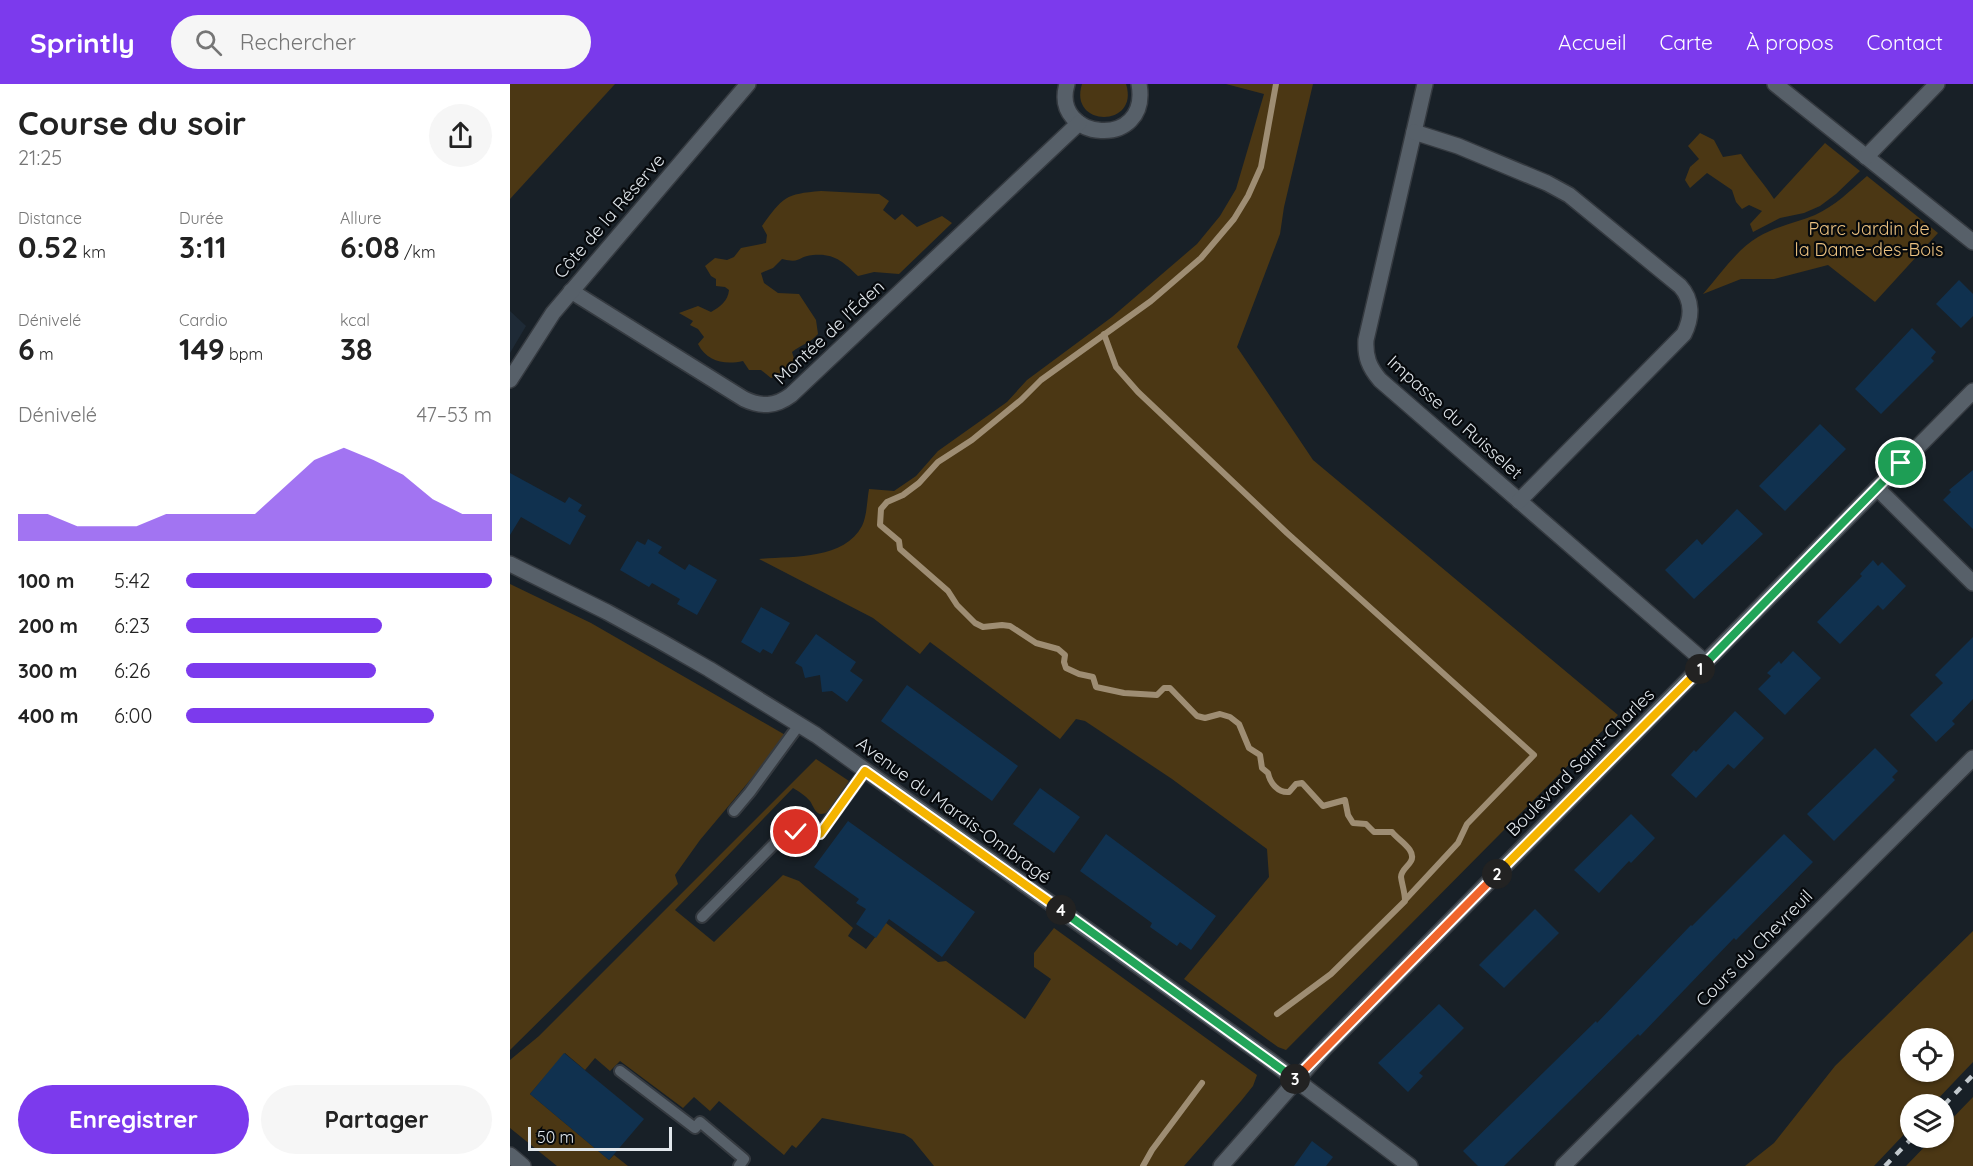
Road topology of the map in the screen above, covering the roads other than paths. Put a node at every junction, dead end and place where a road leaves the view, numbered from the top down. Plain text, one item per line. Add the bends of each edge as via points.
1 (748, 84) edge
2 (1067, 84) edge
3 (1139, 84) edge
4 (1425, 84) edge
5 (1775, 84) edge
6 (1937, 84) edge
7 (1079, 123) junction
8 (1414, 132) junction
9 (1866, 157) junction
10 (1973, 242) edge
11 (571, 291) junction
12 (510, 380) edge
13 (1973, 391) edge
14 (1877, 488) junction
15 (1519, 501) junction
16 (510, 564) edge
17 (1973, 582) edge
18 (1706, 663) junction
19 (799, 724) junction
20 (1973, 758) edge
21 (865, 771) junction
22 (734, 811) dead end
23 (702, 917) dead end
24 (620, 1071) dead end
25 (1296, 1080) junction
26 (510, 1155) edge
27 (523, 1166) edge
28 (739, 1166) edge
29 (1221, 1166) edge
30 (1410, 1166) edge
31 (1563, 1166) edge

1 - 11 street, Côte de la Réserve
2 - 7 street via 1066,101
3 - 7 street via 1138,109 1123,126 1100,132
4 - 8 street, Impasse du Ruisselet
5 - 9 street
6 - 9 street
7 - 11 street, Montée de l'Éden via 791,395 774,405 744,399
8 - 15 street, Impasse du Ruisselet via 1366,340 1367,360 1380,380
8 - 15 street via 1458,146 1569,195 1680,286 1689,299 1690,318 1684,334
9 - 10 street
11 - 12 street, Côte de la Réserve
13 - 14 street, Boulevard Saint-Charles
14 - 17 street
14 - 18 street, Boulevard Saint-Charles
15 - 18 street, Impasse du Ruisselet
16 - 19 street, Avenue du Marais-Ombragé via 651,636
18 - 25 street, Boulevard Saint-Charles
19 - 21 street, Avenue du Marais-Ombragé
19 - 22 lane
20 - 31 street, Cours du Chevreuil
21 - 23 lane via 820,834 796,832 778,840
21 - 25 street, Avenue du Marais-Ombragé
24 - 28 lane via 695,1128 700,1122 744,1159
25 - 29 street, Boulevard Saint-Charles
25 - 30 street, Avenue du Marais-Ombragé
26 - 27 street

